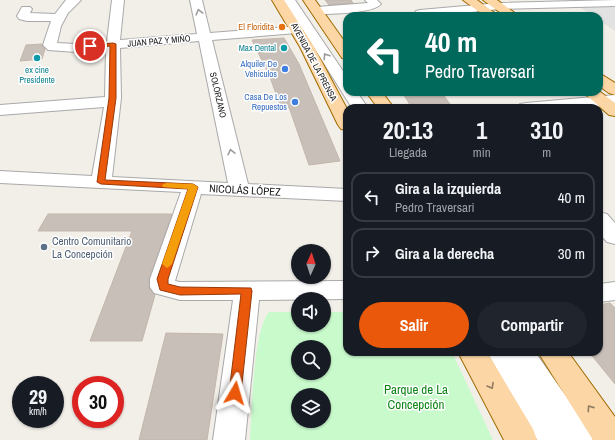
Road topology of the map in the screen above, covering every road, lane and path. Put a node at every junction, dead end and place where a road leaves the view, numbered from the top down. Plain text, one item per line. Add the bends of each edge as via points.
1 (75, 0) edge
2 (118, 0) edge
3 (196, 0) edge
4 (278, 0) edge
5 (289, 0) edge
6 (309, 0) edge
7 (371, 0) edge
8 (469, 0) edge
9 (558, 2) edge
10 (615, 3) edge
11 (485, 4) edge
12 (26, 9) dead end
13 (316, 11) junction
14 (496, 11) edge
15 (433, 12) edge
16 (59, 18) junction
17 (297, 29) junction
18 (205, 36) junction
19 (113, 44) junction
20 (343, 48) edge
21 (343, 82) edge
22 (603, 88) edge
23 (608, 99) edge
24 (112, 102) junction
25 (562, 104) edge
26 (0, 110) edge
27 (343, 116) edge
28 (0, 177) edge
29 (101, 182) junction
30 (193, 187) junction
31 (241, 189) junction
32 (343, 195) edge
33 (603, 224) edge
34 (615, 237) edge
35 (343, 290) edge
36 (615, 290) edge
37 (247, 291) junction
38 (603, 293) edge
39 (474, 356) edge
40 (502, 356) edge
41 (522, 356) edge
42 (555, 356) edge
43 (229, 440) edge
44 (521, 440) edge
45 (555, 440) edge
46 (577, 440) edge
47 (612, 440) edge

1 - 16 street, JUAN PAZ Y MIÑO via 67,4
2 - 19 street
18 -> 3 street, SOLÓRZANO
4 - 17 main road, AVENIDA DE LA PRENSA
21 -> 5 street
6 - 13 main road
7 - 13 street via 375,4 371,7
8 - 11 main road
9 - 10 street
9 - 14 street
11 - 14 main road
11 - 15 street
12 - 16 street via 23,16 26,17
13 - 20 main road
16 - 19 street, JUAN PAZ Y MIÑO via 51,39 50,45 53,47 76,48
17 - 18 street, JUAN PAZ Y MIÑO
17 - 27 main road, AVENIDA DE LA PRENSA
18 - 19 street, JUAN PAZ Y MIÑO
31 -> 18 street, SOLÓRZANO
19 - 24 street
22 - 23 main road
23 - 25 street
24 - 26 street
24 - 29 street
28 - 29 street, NICOLÁS LÓPEZ
29 - 30 street, NICOLÁS LÓPEZ
30 - 31 street, NICOLÁS LÓPEZ
30 - 37 street via 162,279 164,287 180,291
31 - 32 street, NICOLÁS LÓPEZ
33 - 34 street
35 - 37 street
36 - 38 street
37 - 43 street
39 -> 44 main road
40 - 45 street
41 - 46 street
47 -> 42 main road

